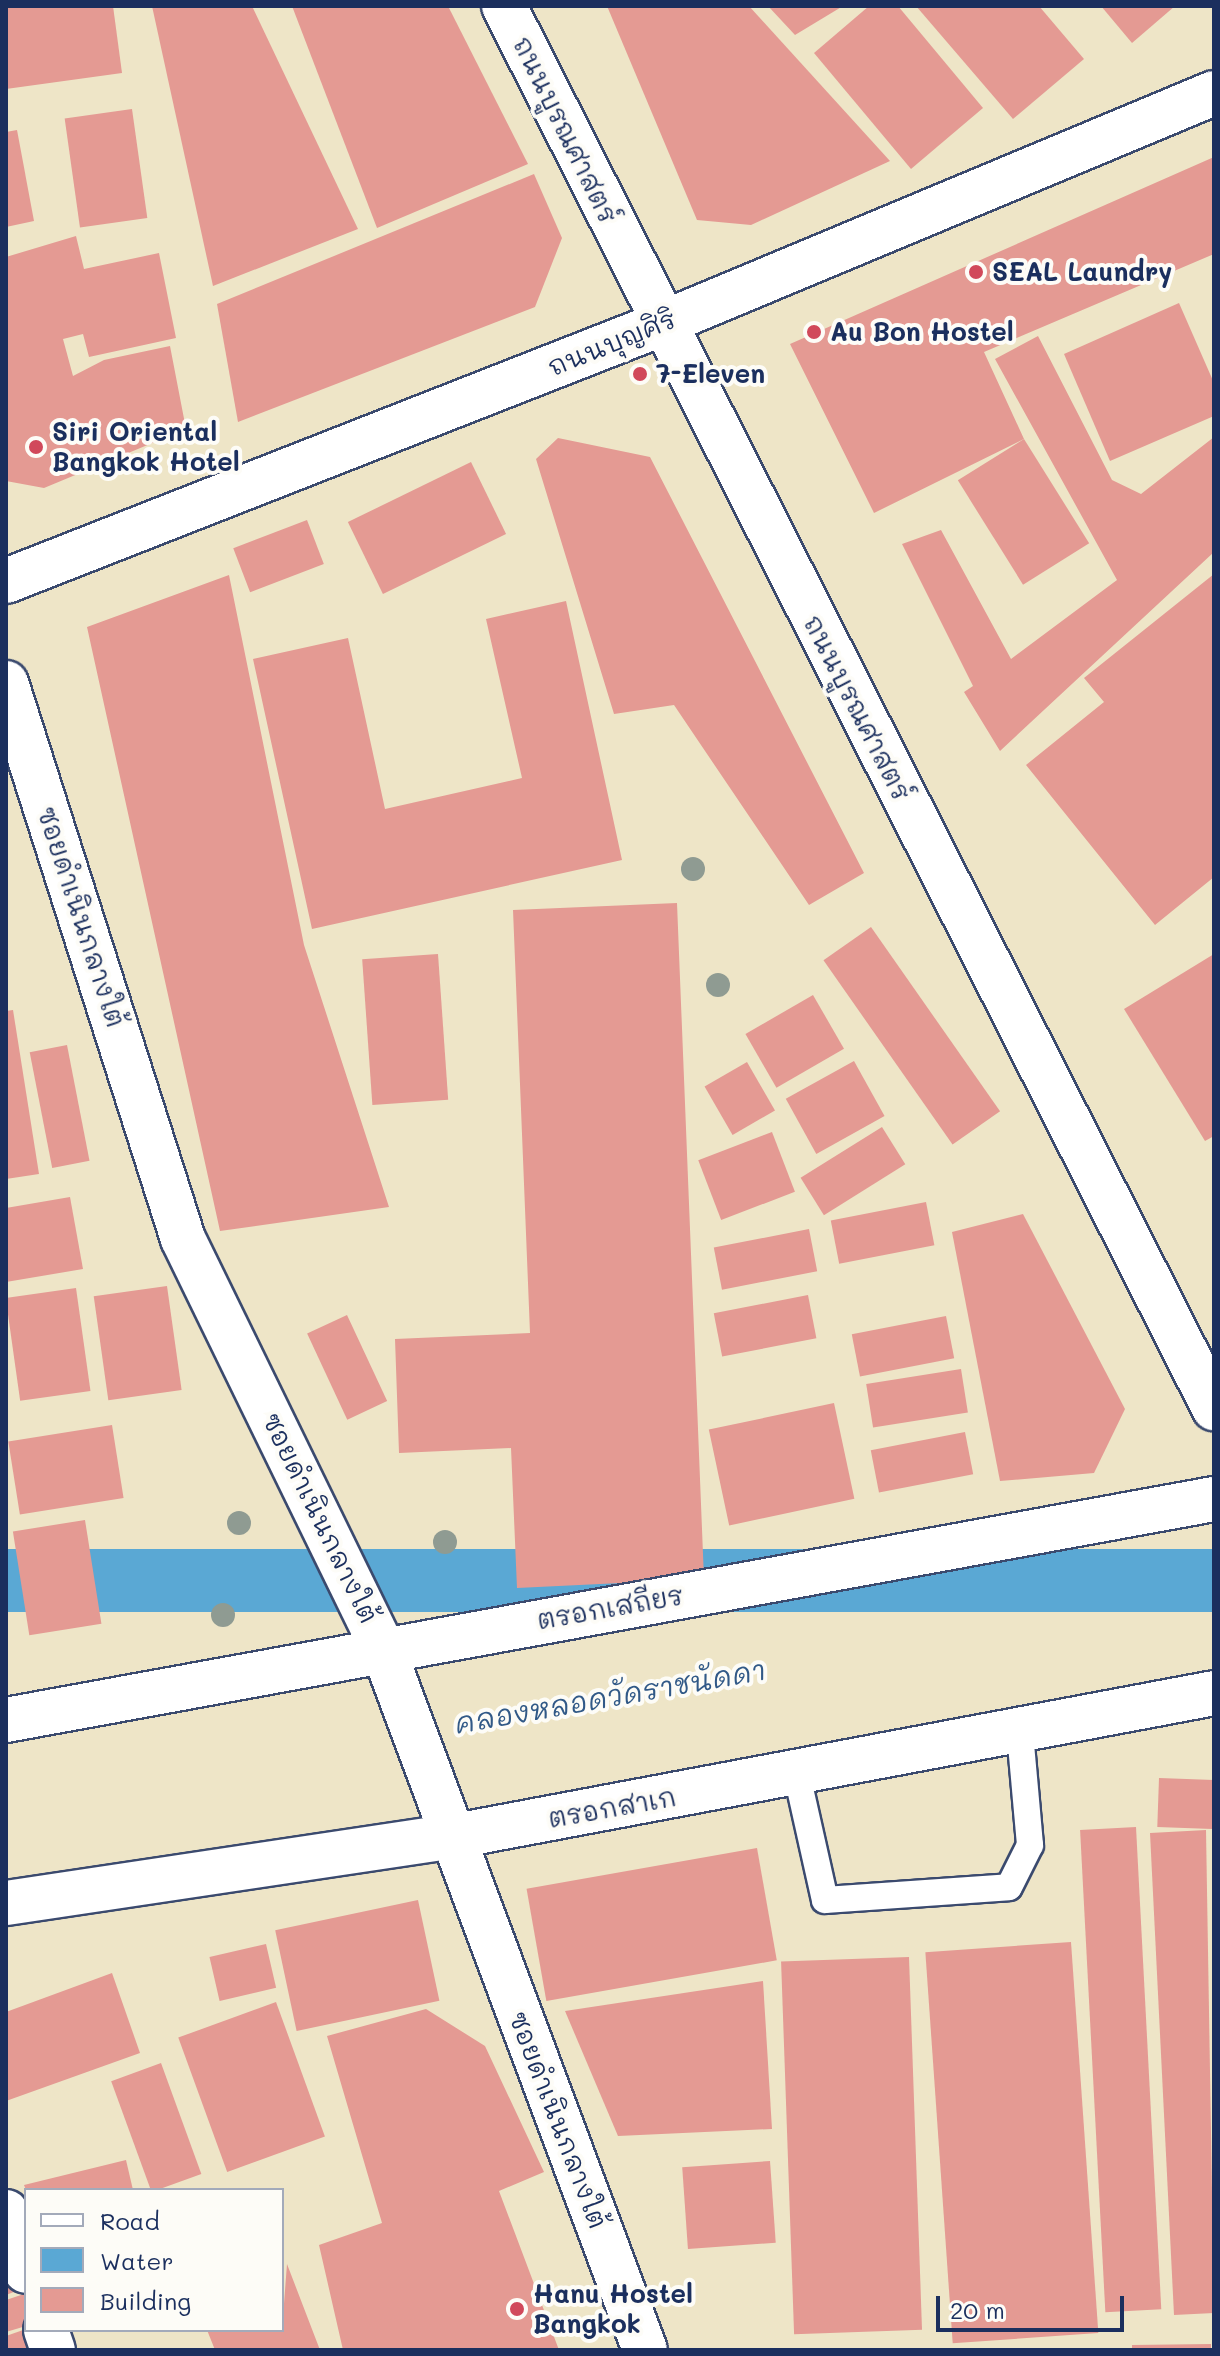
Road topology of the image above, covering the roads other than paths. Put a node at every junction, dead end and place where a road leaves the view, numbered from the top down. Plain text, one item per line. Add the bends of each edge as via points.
1 (504, 6) edge
2 (1214, 93) edge
3 (661, 324) junction
4 (6, 581) edge
5 (6, 683) edge
6 (1214, 1408) edge
7 (1214, 1499) edge
8 (390, 1668) junction
9 (1214, 1693) edge
10 (6, 1720) edge
11 (1020, 1732) junction
12 (797, 1775) junction
13 (450, 1837) junction
14 (6, 1903) edge
15 (6, 2212) edge
16 (24, 2265) edge
17 (645, 2350) edge

1 - 3 street, ถนนบูรณศาสตร์
2 - 3 street, ถนนบุญศิริ
3 - 4 street, ถนนบุญศิริ
3 - 6 street, ถนนบูรณศาสตร์
5 - 8 street, ซอยดำเนินกลางใต้ via 183,1239
7 - 8 street, ตรอกเสถียร
8 - 10 street, ตรอกเสถียร
8 - 13 street, ซอยดำเนินกลางใต้
9 - 11 street, ตรอกสาเก
11 - 12 street, ตรอกสาเก
11 - 12 lane via 1030,1845 1009,1887 829,1903 818,1894
12 - 13 street, ตรอกสาเก
13 - 14 street, ตรอกสาเก
13 - 17 street, ซอยดำเนินกลางใต้
15 - 16 street

